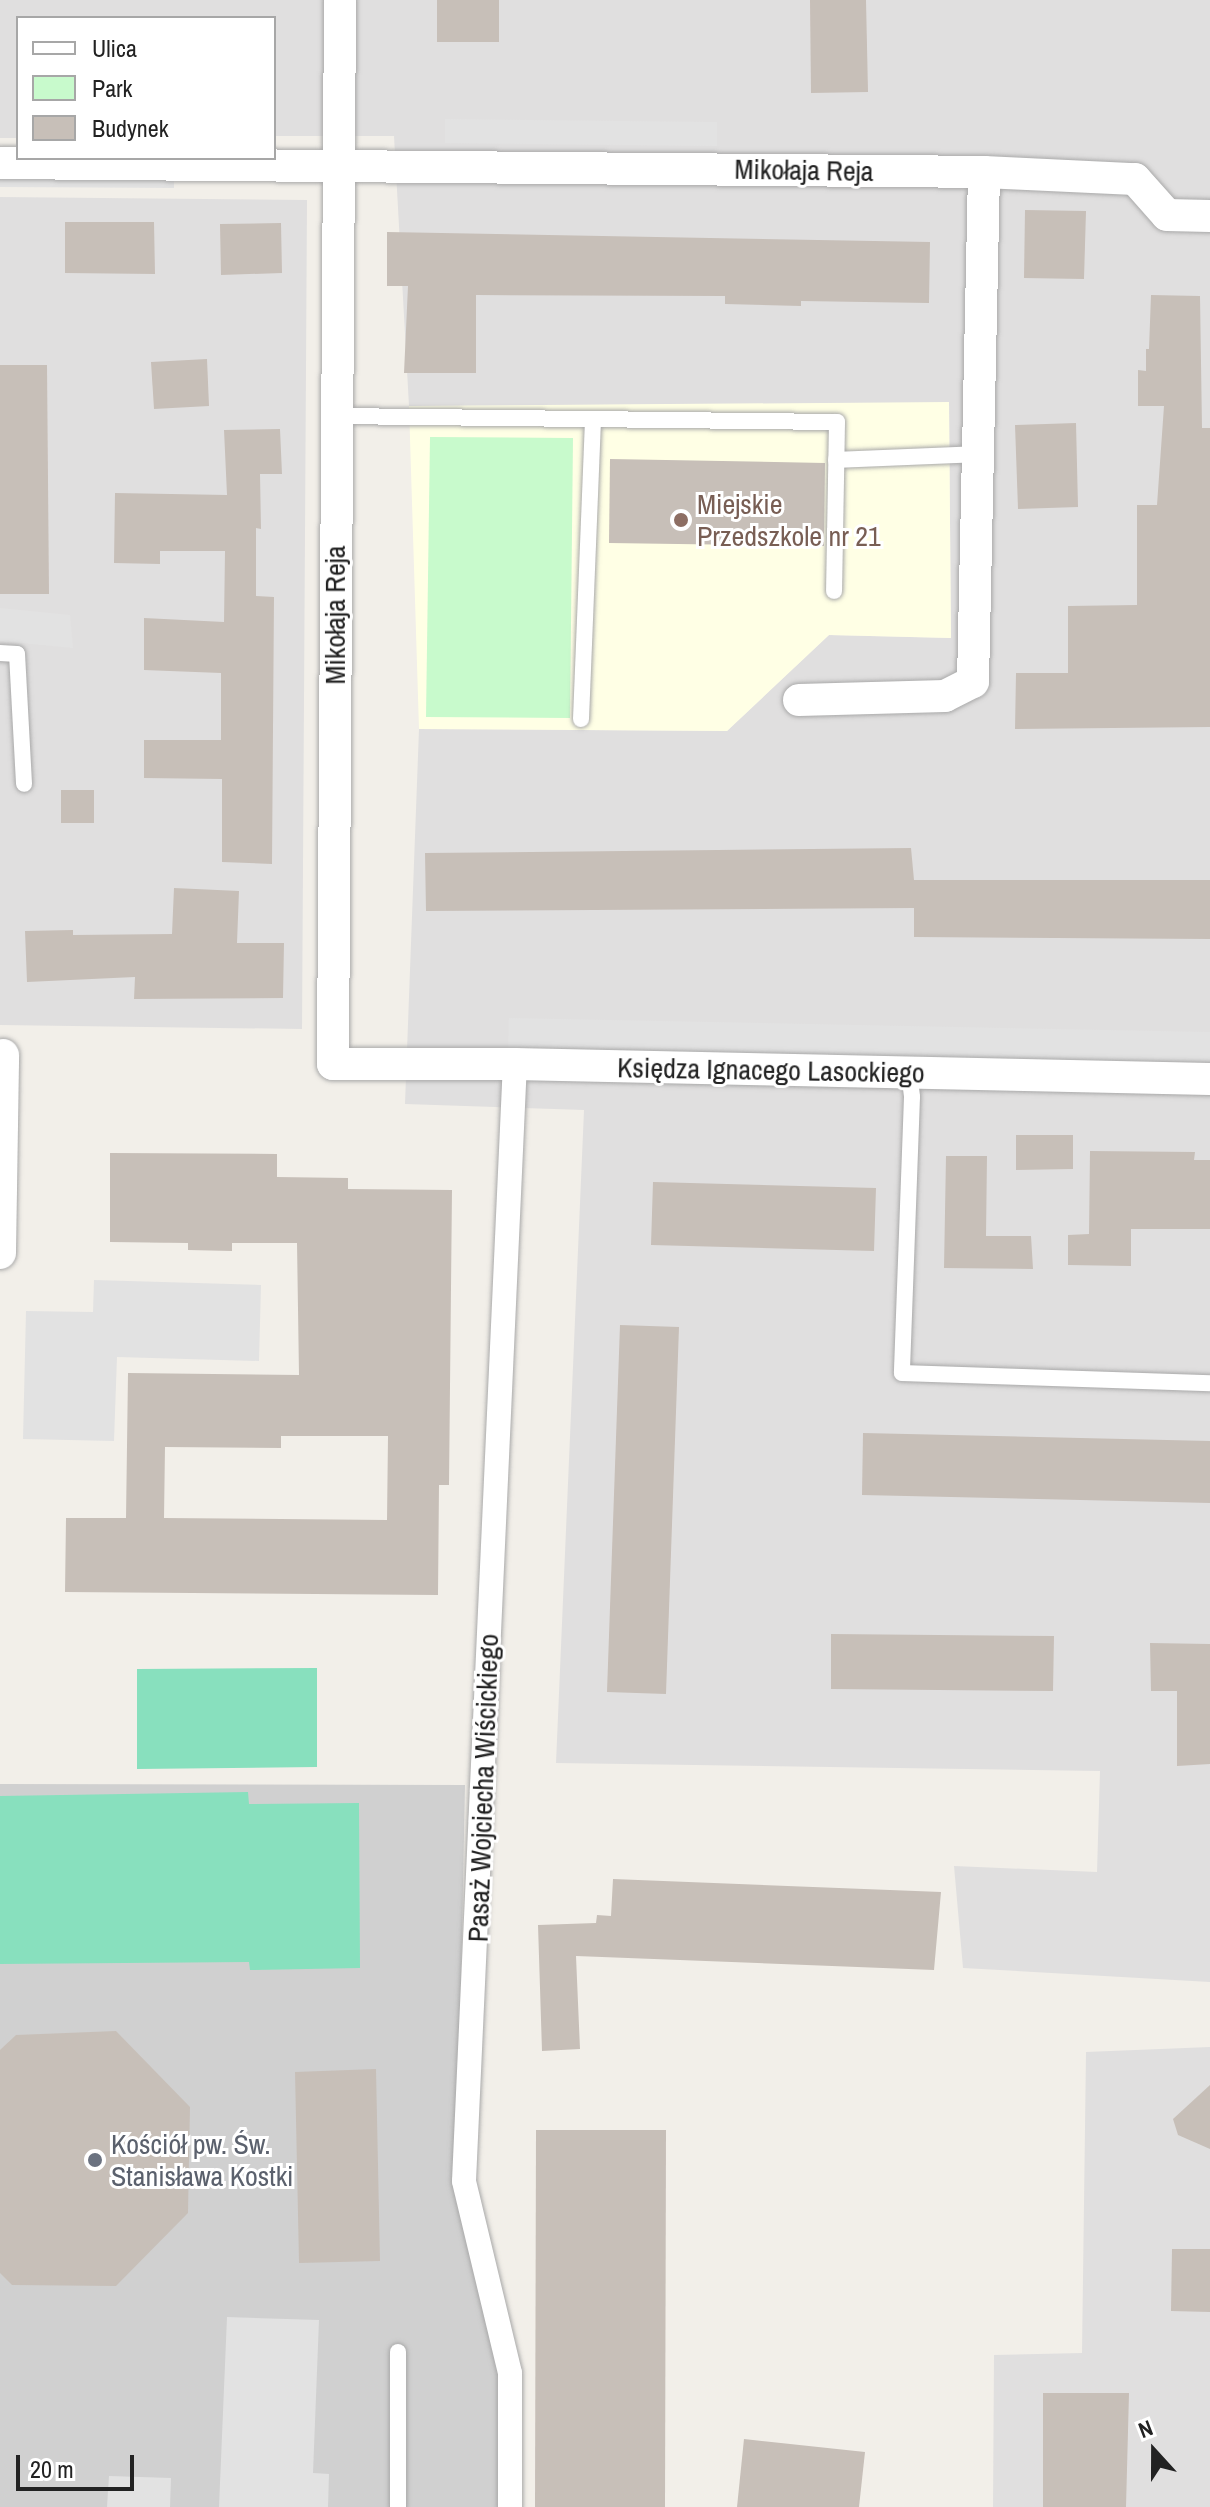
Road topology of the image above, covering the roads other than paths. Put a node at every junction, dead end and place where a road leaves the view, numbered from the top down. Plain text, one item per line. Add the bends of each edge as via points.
1 (340, 0) edge
2 (0, 163) edge
3 (336, 165) junction
4 (984, 172) junction
5 (1210, 216) edge
6 (336, 416) junction
7 (593, 419) junction
8 (979, 454) junction
9 (836, 460) junction
10 (834, 591) dead end
11 (0, 653) edge
12 (799, 700) dead end
13 (581, 719) dead end
14 (24, 784) dead end
15 (3, 1055) dead end
16 (333, 1064) joint
17 (515, 1064) junction
18 (909, 1072) junction
19 (1210, 1079) edge
20 (0, 1253) edge
21 (1210, 1383) edge
22 (398, 2352) dead end
23 (398, 2507) edge
24 (510, 2507) edge

1 - 3 street, Mikołaja Reja
2 - 3 street, Mikołaja Reja
3 - 4 street, Mikołaja Reja
3 - 6 street, Mikołaja Reja
4 - 5 street, Mikołaja Reja via 1135,179 1167,215
4 - 8 street
6 - 7 lane
6 - 16 street, Mikołaja Reja
7 - 9 lane via 837,422
7 - 13 lane
8 - 9 lane
8 - 12 street via 973,682 945,696
9 - 10 lane
11 - 14 lane via 17,654
15 - 20 street
16 - 17 street, Księdza Ignacego Lasockiego
17 - 18 street, Księdza Ignacego Lasockiego
17 - 24 street, Pasaż Wojciecha Wiścickiego via 464,2181 510,2373
18 - 19 street, Księdza Ignacego Lasockiego
18 - 21 lane via 902,1373
22 - 23 lane

